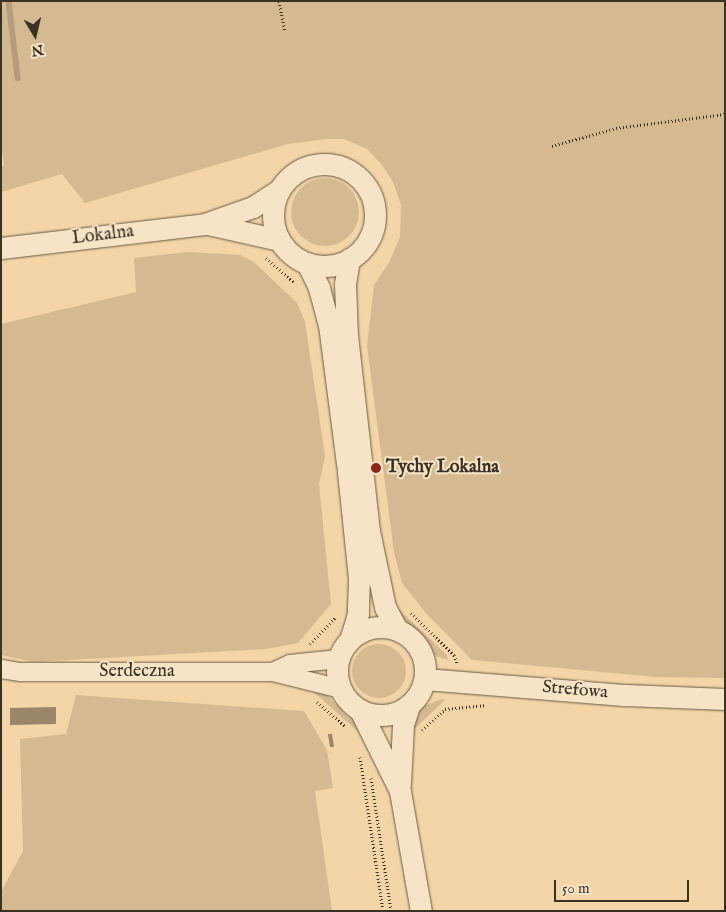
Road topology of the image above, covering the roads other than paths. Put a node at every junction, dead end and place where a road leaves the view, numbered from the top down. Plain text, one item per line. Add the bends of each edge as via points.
1 (278, 191) junction
2 (205, 224) junction
3 (280, 240) junction
4 (1, 248) edge
5 (349, 259) junction
6 (307, 263) junction
7 (398, 630) junction
8 (350, 640) junction
9 (339, 660) junction
10 (1, 669) edge
11 (300, 671) junction
12 (425, 679) junction
13 (340, 689) junction
14 (725, 699) edge
15 (409, 705) junction
16 (360, 710) junction
17 (400, 791) junction
18 (422, 911) edge

1 - 2 street, Lokalna via 253,207
1 - 3 street via 272,220
1 - 5 street via 298,170 326,163 340,166 364,183 373,203 374,224 369,238
2 - 3 street, Lokalna via 255,232
2 - 4 street, Lokalna
3 - 6 street via 294,256
5 - 6 street via 321,266
5 - 7 street via 345,284 347,335 369,531 385,607
6 - 8 street via 319,288 329,325 348,472 359,579 358,614
7 - 8 street via 373,628
7 - 12 street via 416,645 422,655
8 - 9 street
9 - 11 street, Serdeczna
9 - 13 street
10 - 11 street, Serdeczna via 21,672
11 - 13 street
12 - 14 street, Strefowa via 626,695
12 - 15 street
13 - 16 street
15 - 16 street via 385,715
15 - 17 street via 402,743
16 - 17 street
17 - 18 street

